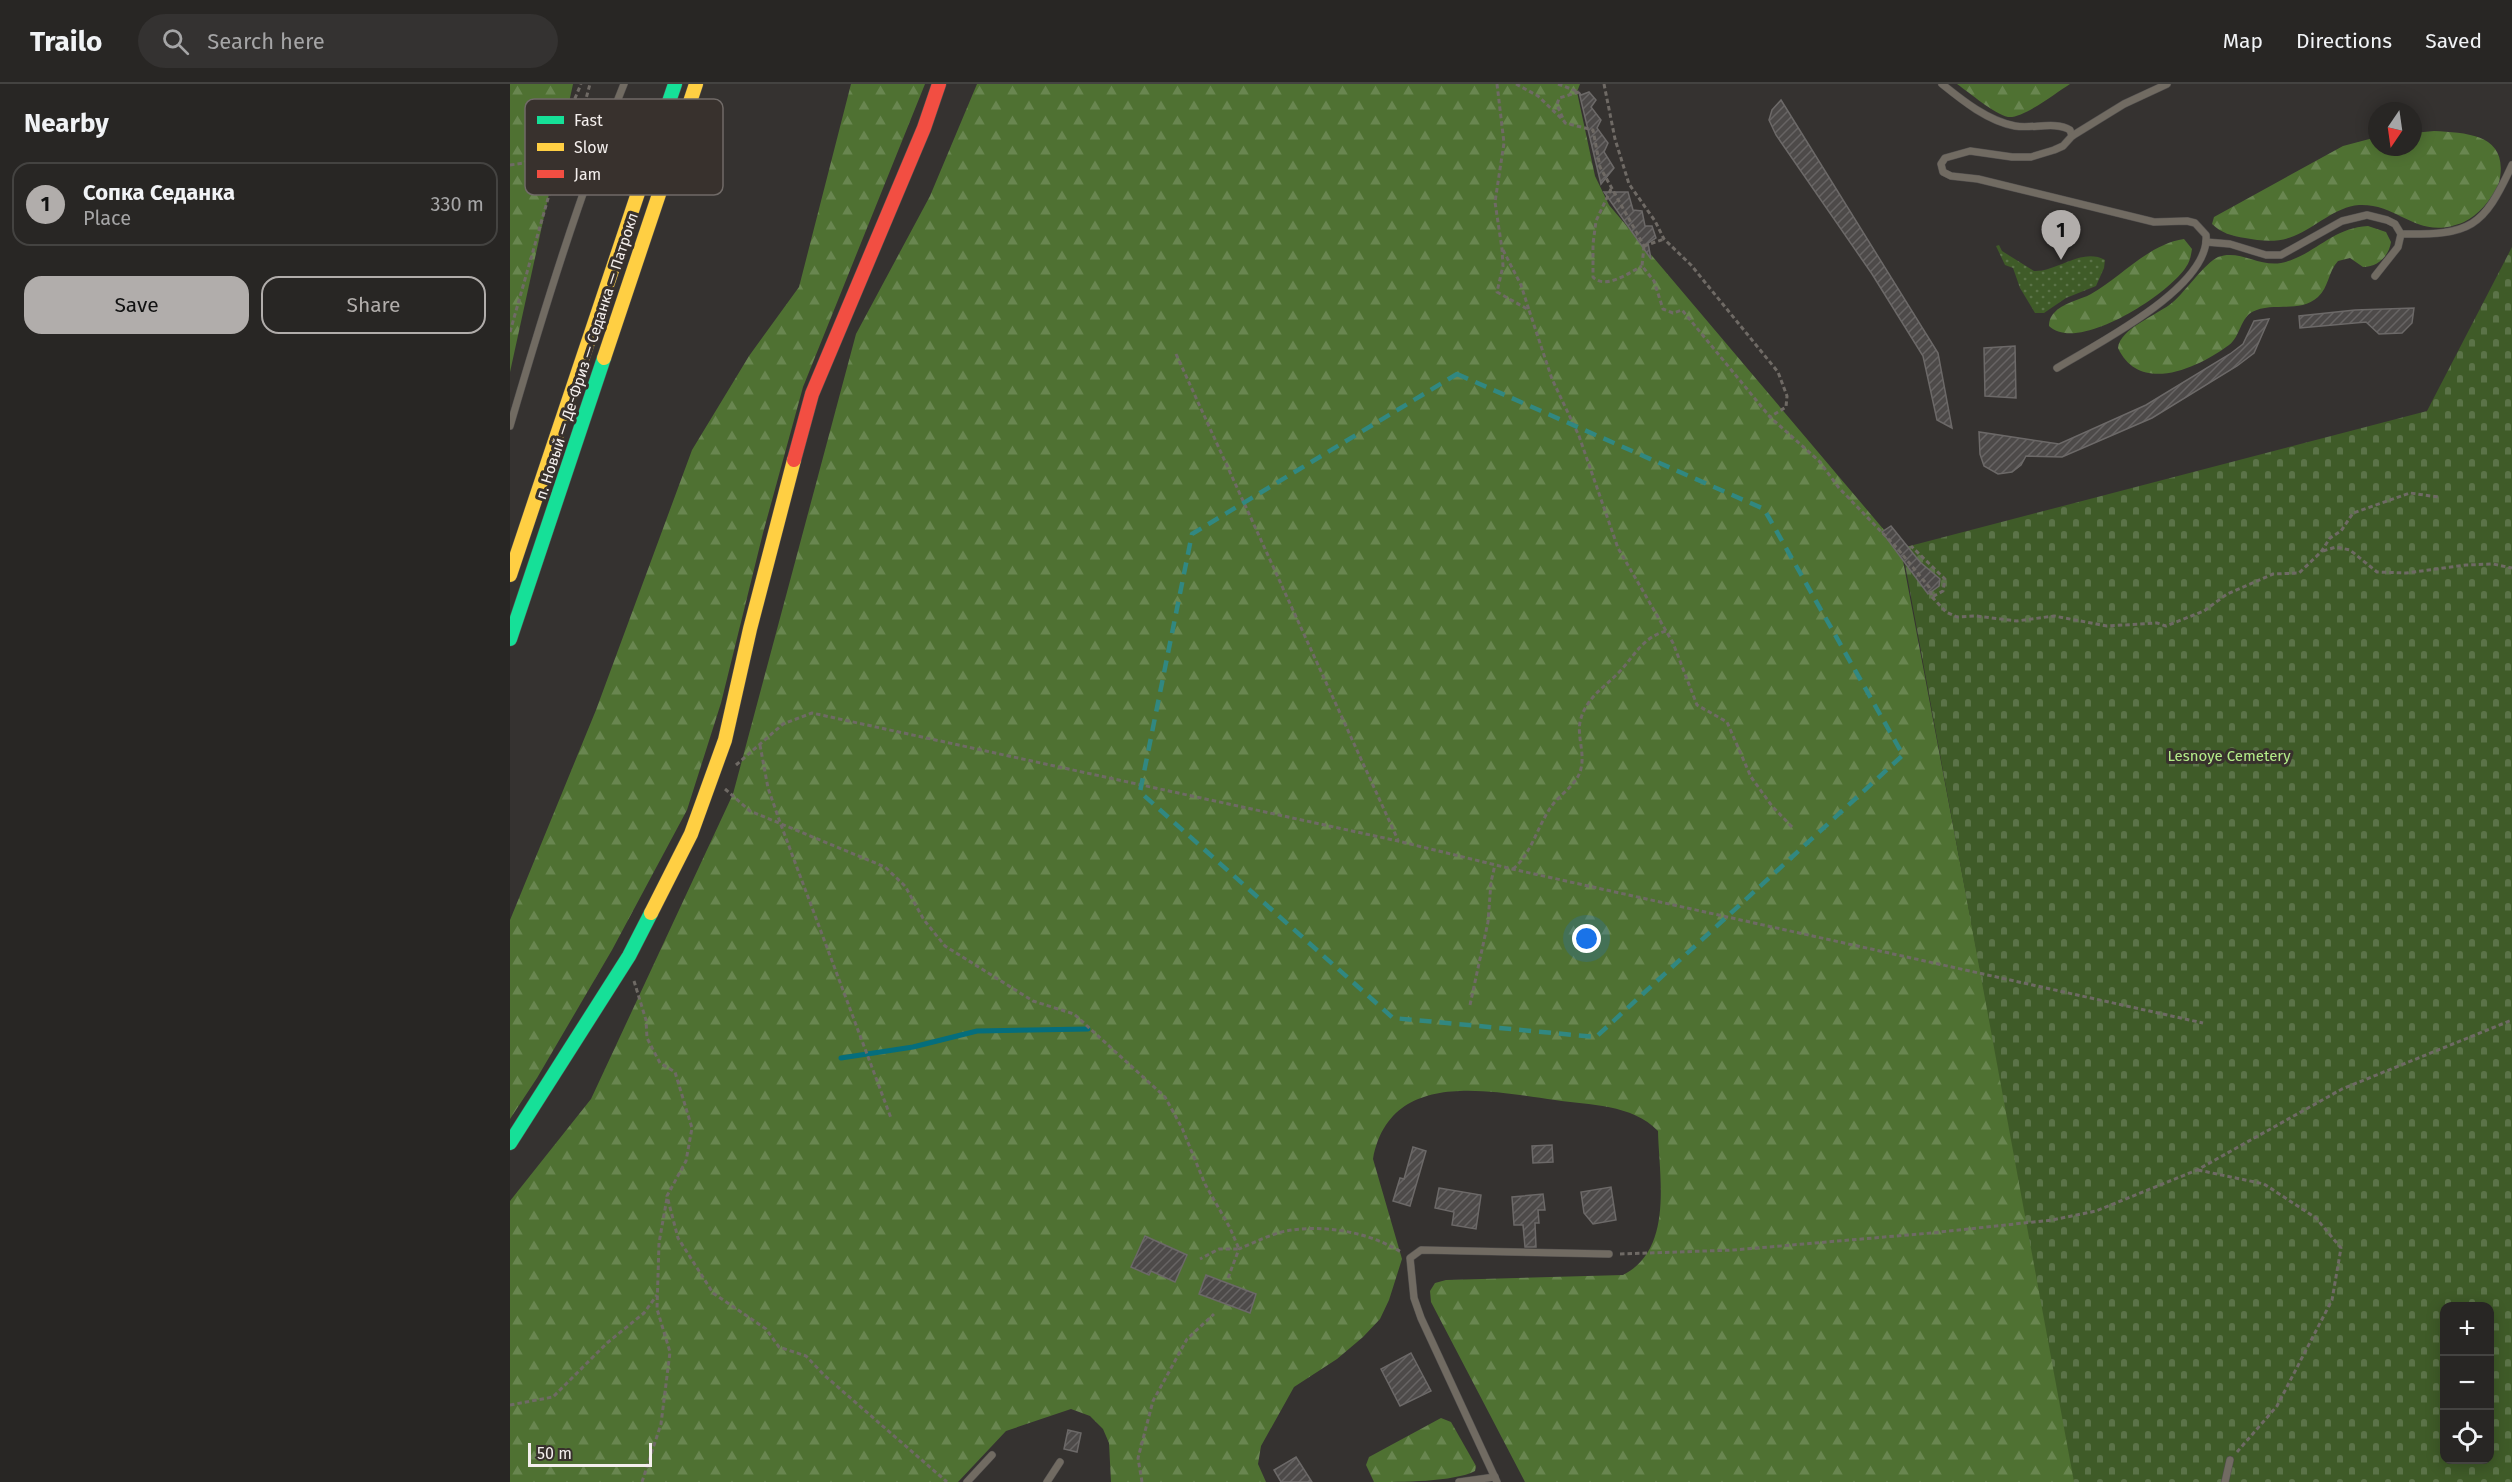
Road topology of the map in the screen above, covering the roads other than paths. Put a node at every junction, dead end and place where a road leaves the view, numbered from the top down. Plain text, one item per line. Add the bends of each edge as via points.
1 (624, 84) edge
2 (675, 84) edge
3 (696, 84) edge
4 (939, 84) edge
5 (1942, 84) edge
6 (2166, 84) edge
7 (618, 99) edge
8 (670, 99) edge
9 (691, 99) edge
10 (2072, 136) junction
11 (2512, 165) edge
12 (582, 195) edge
13 (638, 195) edge
14 (659, 195) edge
15 (2401, 234) junction
16 (2206, 242) junction
17 (2375, 276) dead end
18 (2057, 368) dead end
19 (510, 426) edge
20 (510, 575) edge
21 (510, 639) edge
22 (510, 1143) edge
23 (1609, 1254) road end
24 (992, 1455) dead end
25 (2230, 1461) road end
26 (1060, 1462) dead end
27 (1496, 1480) edge
28 (967, 1482) edge
29 (1047, 1482) edge
30 (1459, 1482) edge
31 (2225, 1482) edge

1 - 7 lane
2 - 8 main road, п. Новый — Де-Фриз — Седанка — Патрокл
3 - 9 main road, п. Новый — Де-Фриз — Седанка — Патрокл
4 - 22 main road via 812,394 712,784 627,960
5 - 10 lane via 1983,113 2012,126 2064,126
6 - 10 lane
10 - 16 lane via 2063,146 2041,155 2012,157 1970,151 1945,158 1941,164 1943,172 1951,176 2154,222 2195,223 2206,235
11 - 15 lane via 2497,198 2470,226 2449,233
12 - 19 lane
13 - 20 main road, п. Новый — Де-Фриз — Седанка — Патрокл
14 - 21 main road, п. Новый — Де-Фриз — Седанка — Патрокл
15 - 16 lane via 2395,224 2367,215 2342,221 2281,255
15 - 17 lane via 2398,247
16 - 18 lane via 2199,265 2169,298
23 - 27 lane via 1421,1250 1410,1258 1414,1298 1421,1318
24 - 28 lane
25 - 31 lane
26 - 29 lane
27 - 30 lane

